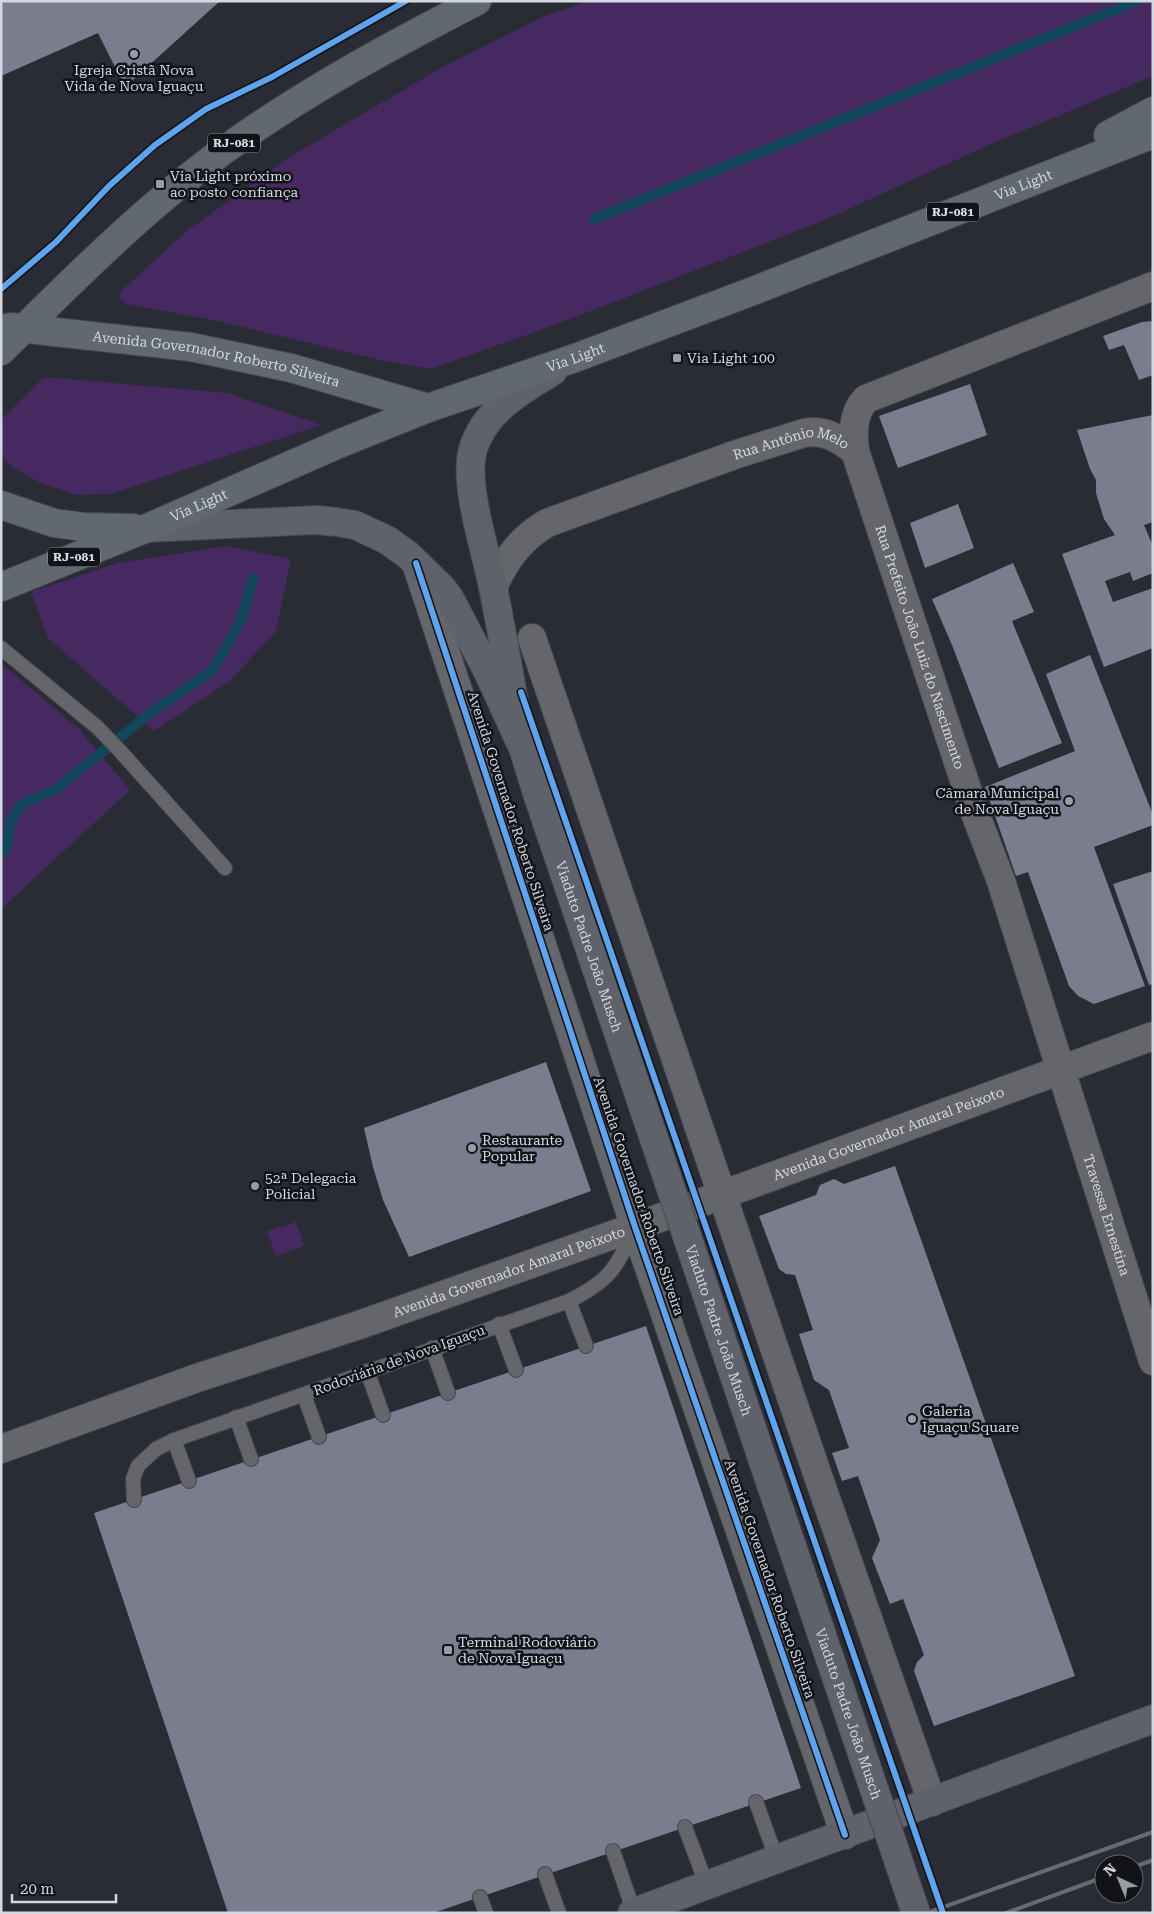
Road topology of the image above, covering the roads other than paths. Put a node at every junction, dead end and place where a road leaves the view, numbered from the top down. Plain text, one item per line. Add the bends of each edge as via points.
1 (477, 1) edge
2 (1153, 111) edge
3 (1153, 134) edge
4 (987, 199) junction
5 (1153, 286) edge
6 (12, 328) edge
7 (1, 351) edge
8 (575, 358) junction
9 (428, 408) junction
10 (855, 451) junction
11 (1, 505) edge
12 (148, 528) junction
13 (416, 562) junction
14 (1, 587) edge
15 (493, 587) junction
16 (532, 638) dead end
17 (1, 648) edge
18 (523, 748) junction
19 (225, 868) dead end
20 (1153, 1036) edge
21 (1060, 1070) junction
22 (723, 1194) junction
23 (635, 1227) junction
24 (569, 1301) junction
25 (499, 1324) junction
26 (586, 1346) dead end
27 (432, 1348) junction
28 (1153, 1360) edge
29 (516, 1370) dead end
30 (367, 1371) junction
31 (448, 1393) dead end
32 (304, 1394) junction
33 (383, 1415) dead end
34 (236, 1417) junction
35 (319, 1437) dead end
36 (174, 1440) junction
37 (1, 1449) edge
38 (251, 1460) dead end
39 (189, 1481) dead end
40 (134, 1500) dead end
41 (1153, 1719) edge
42 (756, 1802) dead end
43 (932, 1802) junction
44 (686, 1827) dead end
45 (845, 1835) junction
46 (613, 1852) dead end
47 (777, 1860) junction
48 (546, 1874) dead end
49 (707, 1886) junction
50 (480, 1897) dead end
51 (633, 1912) edge
52 (486, 1913) edge
53 (559, 1913) edge
54 (916, 1913) edge

1 - 6 main road, RJ-081 via 334,78 219,154
2 - 4 main road
3 - 4 main road, Via Light / RJ-081
4 - 8 main road, Via Light / RJ-081
5 - 10 street, Rua Antônio Melo via 866,399 860,404 855,421
6 - 7 main road, RJ-081
6 - 9 main road, Avenida Governador Roberto Silveira via 191,346 291,368
8 - 9 main road, Via Light / RJ-081
8 - 15 main road, Viaduto Padre João Musch via 501,406 484,427 474,448 471,459 476,513
9 - 12 main road, Via Light / RJ-081
10 - 15 street, Rua Antônio Melo via 825,432 804,433 547,523 514,550
10 - 21 street, Rua Prefeito João Luiz do Nascimento via 1001,882
11 - 12 main road via 54,524 84,528
12 - 13 main road via 316,520 337,522 355,525 387,540
12 - 14 main road, Via Light / RJ-081
13 - 18 main road, Viaduto Padre João Musch via 450,599
13 - 23 street, Avenida Governador Roberto Silveira
15 - 18 main road, Viaduto Padre João Musch
16 - 22 street
17 - 19 lane via 97,728
18 - 54 main road, Viaduto Padre João Musch, bridge
20 - 21 street, Avenida Governador Amaral Peixoto
21 - 22 street, Avenida Governador Amaral Peixoto
21 - 28 street, Travessa Ernestina
22 - 23 street, Avenida Governador Amaral Peixoto
22 - 43 street
23 - 24 lane, Rodoviária de Nova Iguaçu via 613,1270 589,1291
23 - 37 street, Avenida Governador Amaral Peixoto
23 - 45 street, Avenida Governador Roberto Silveira
24 - 25 lane, Rodoviária de Nova Iguaçu
24 - 26 lane
25 - 27 lane, Rodoviária de Nova Iguaçu
25 - 29 lane
27 - 30 lane, Rodoviária de Nova Iguaçu
27 - 31 lane
30 - 32 lane, Rodoviária de Nova Iguaçu
30 - 33 lane
32 - 34 lane, Rodoviária de Nova Iguaçu
32 - 35 lane
34 - 36 lane, Rodoviária de Nova Iguaçu
34 - 38 lane
36 - 39 lane
36 - 40 lane, Rodoviária de Nova Iguaçu via 156,1449 138,1466 133,1480
41 - 43 main road
42 - 47 lane
43 - 45 main road
44 - 49 lane
45 - 47 main road
46 - 51 lane
47 - 49 main road
48 - 53 lane
49 - 51 main road
50 - 52 lane

